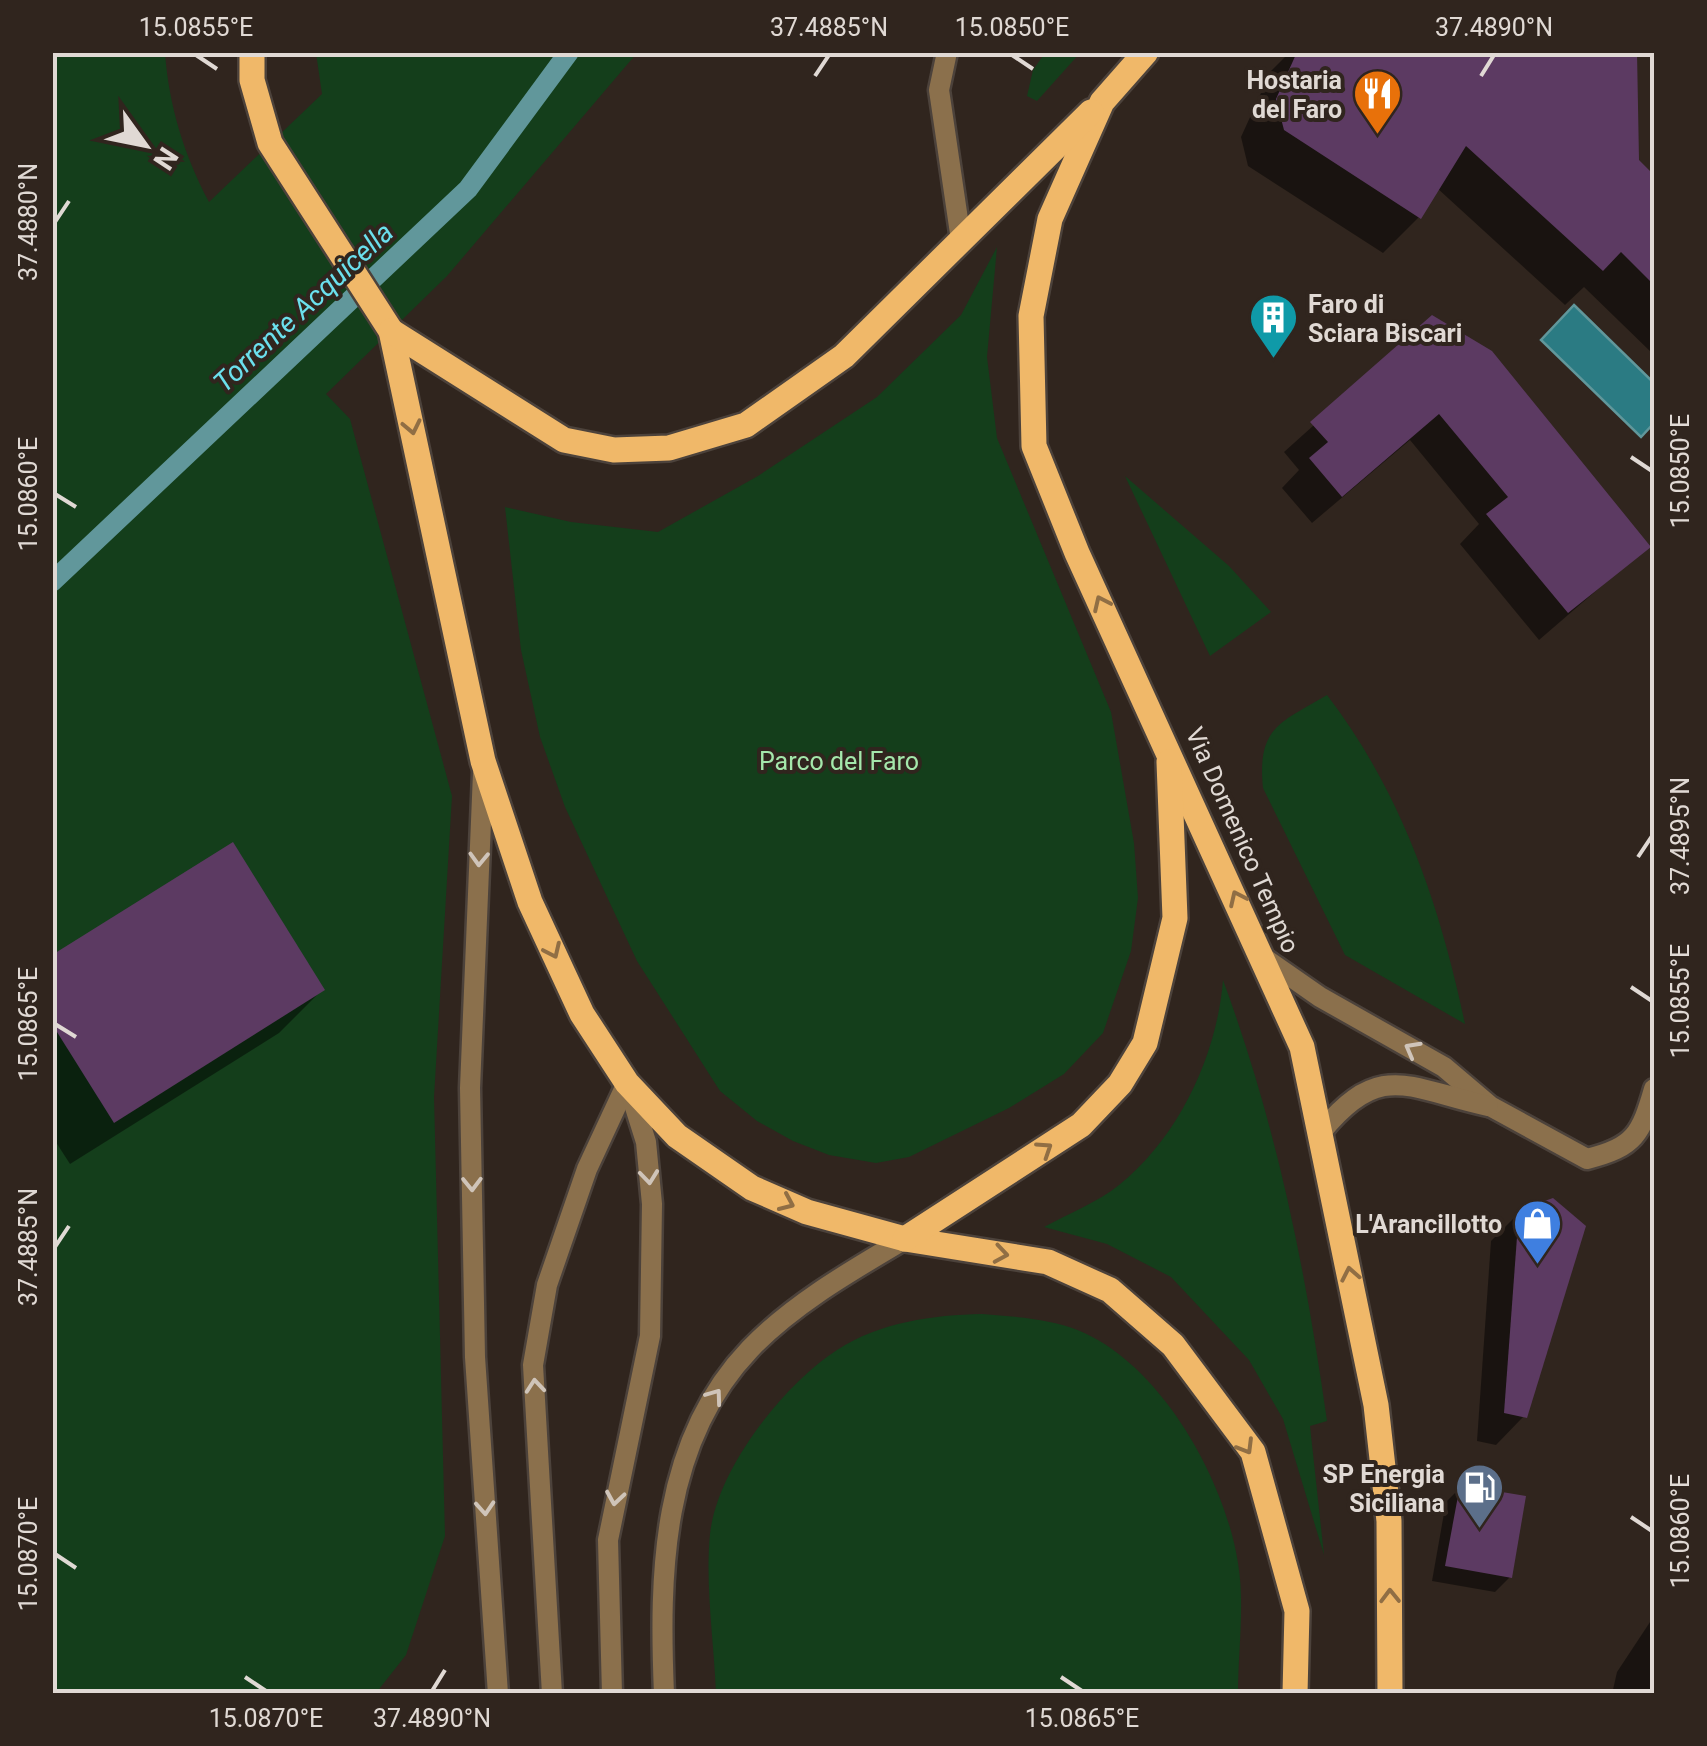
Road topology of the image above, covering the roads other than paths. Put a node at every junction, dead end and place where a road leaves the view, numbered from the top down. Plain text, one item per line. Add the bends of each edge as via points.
1 (252, 52) edge
2 (947, 52) edge
3 (1146, 52) edge
4 (1102, 102) junction
5 (961, 240) junction
6 (391, 332) junction
7 (1169, 748) junction
8 (484, 761) junction
9 (1264, 958) junction
10 (627, 1083) junction
11 (1654, 1089) edge
12 (1490, 1106) junction
13 (1322, 1131) junction
14 (905, 1240) junction
15 (498, 1694) edge
16 (552, 1694) edge
17 (612, 1694) edge
18 (664, 1694) edge
19 (1295, 1694) edge
20 (1390, 1694) edge

1 - 6 main road via 252,80 270,144
2 - 5 street via 939,90
3 - 4 main road, Via Domenico Tempio
4 - 5 main road
7 -> 4 main road, Via Domenico Tempio via 1034,446 1030,316 1050,218
5 - 6 main road via 844,356 746,425 669,448 614,450 564,440
6 -> 8 main road
9 -> 7 main road, Via Domenico Tempio
14 -> 7 main road via 1081,1125 1120,1084 1146,1043 1175,918
8 -> 10 main road via 530,902 582,1014
8 -> 15 street via 470,1088 474,1357
12 -> 9 street via 1444,1067
9 - 13 main road, Via Domenico Tempio via 1302,1047
10 -> 14 main road via 676,1136 752,1188 807,1212
16 -> 10 street via 533,1365 546,1285 587,1169
10 -> 17 street via 646,1142 652,1204 650,1336 608,1540
11 - 12 street via 1642,1130 1616,1152 1586,1158
12 - 13 street via 1390,1084 1362,1090
20 -> 13 main road, Via Domenico Tempio via 1390,1522 1376,1405
18 -> 14 street via 660,1588 671,1505 701,1416 749,1350 831,1283
14 -> 19 main road via 1048,1262 1110,1290 1173,1345 1252,1452 1297,1611

